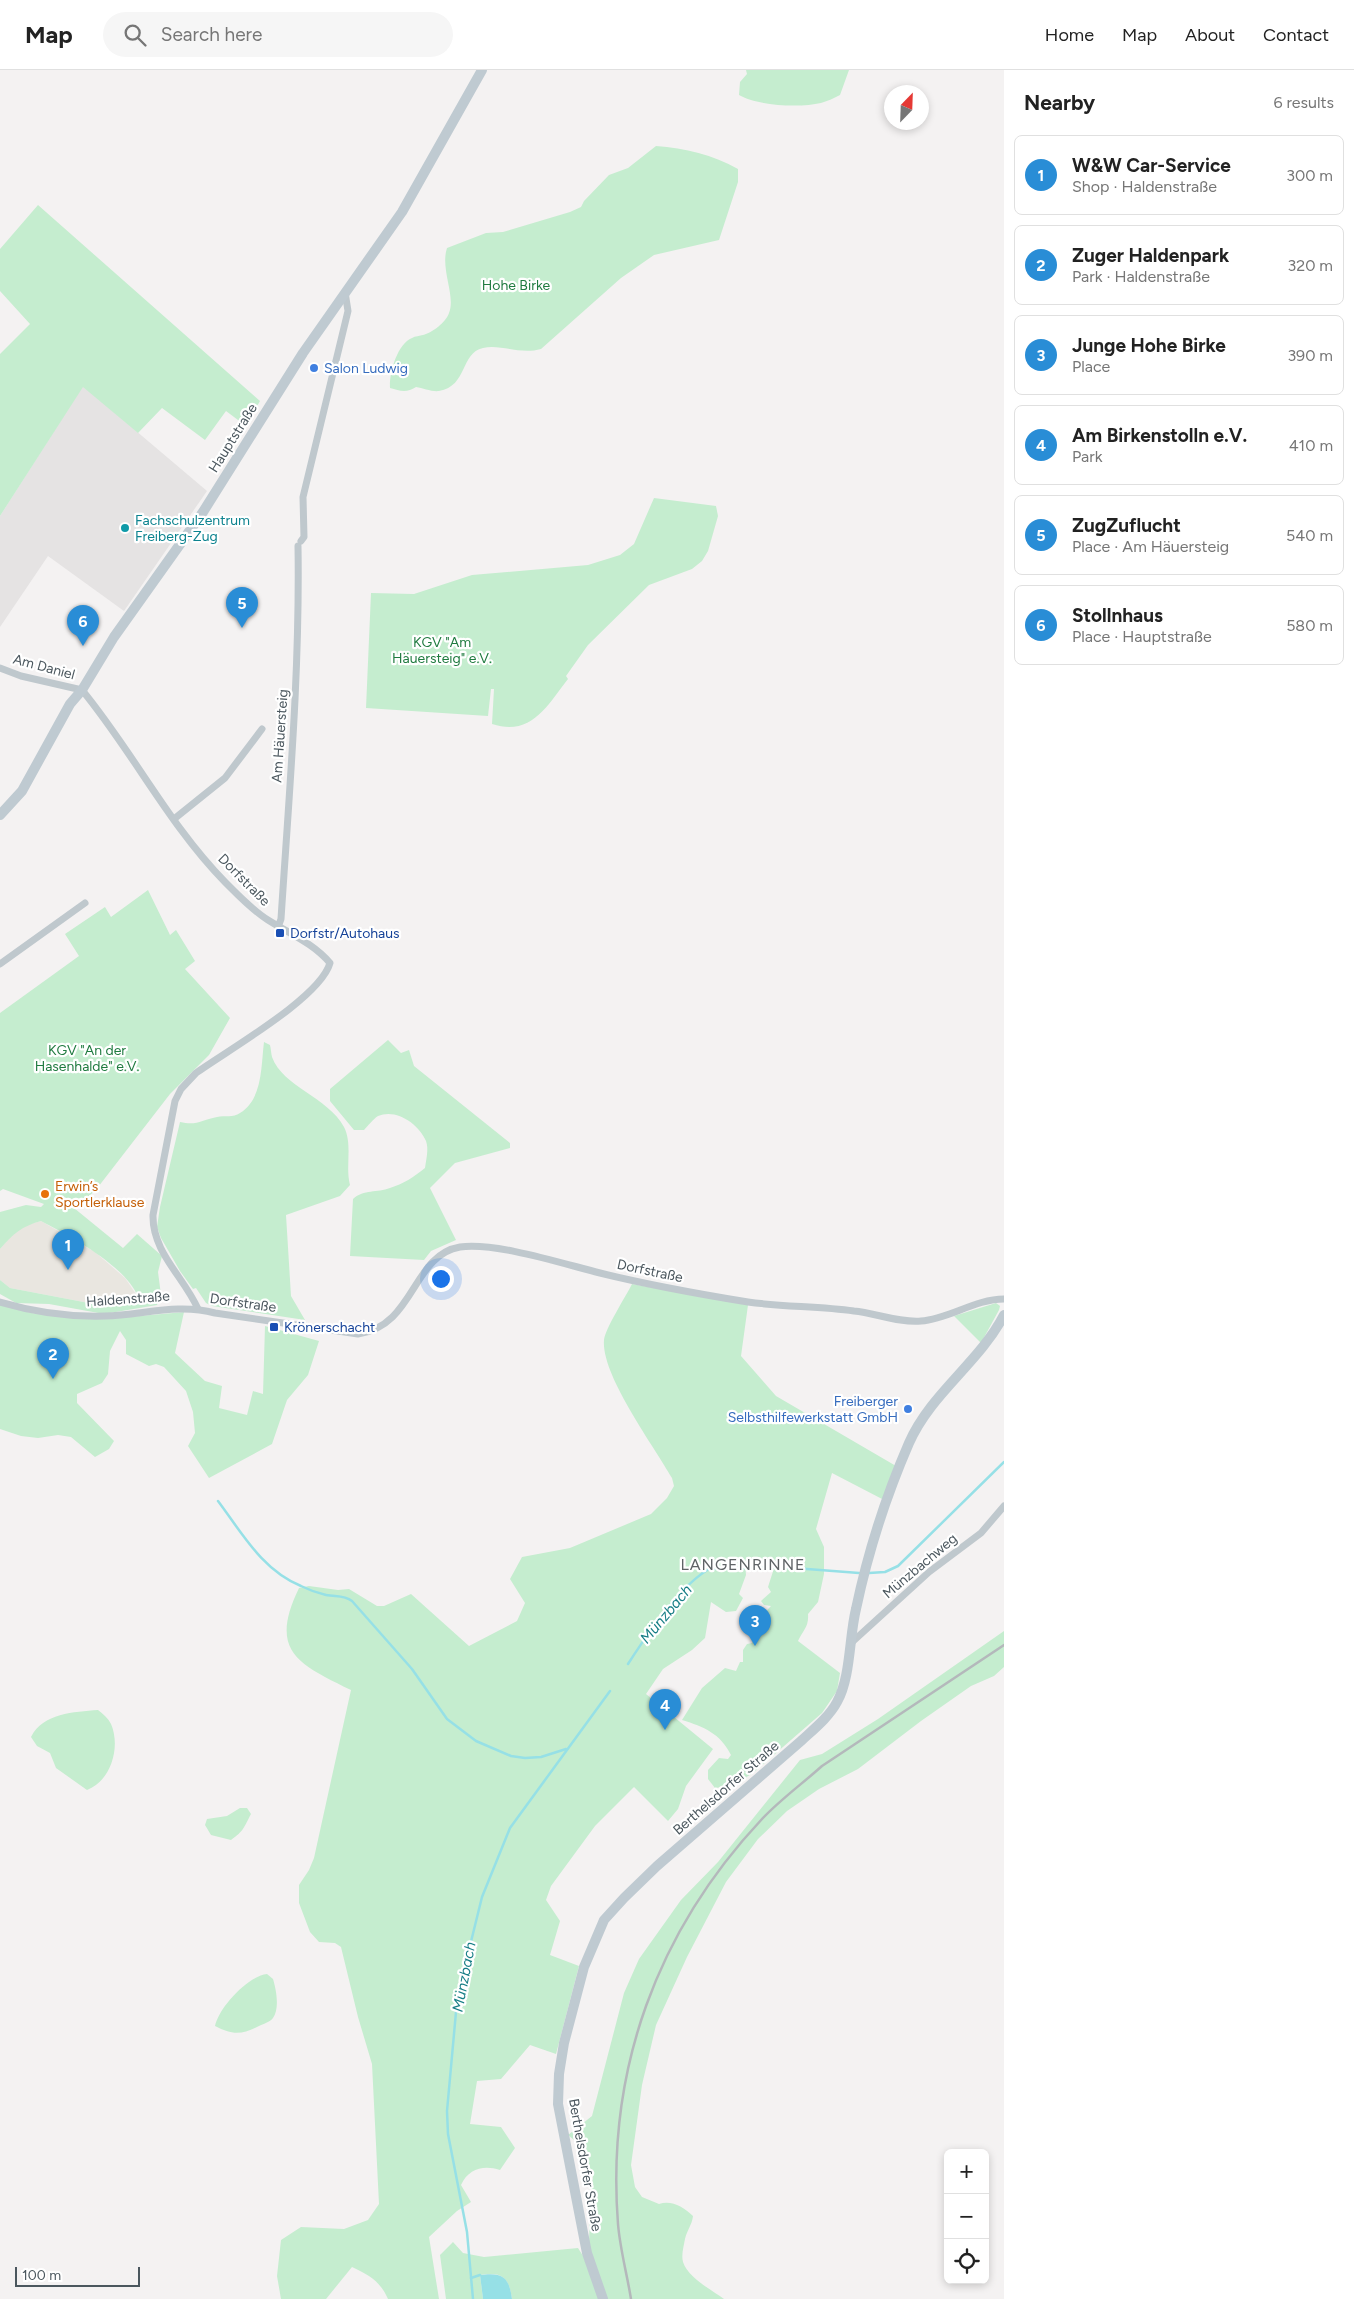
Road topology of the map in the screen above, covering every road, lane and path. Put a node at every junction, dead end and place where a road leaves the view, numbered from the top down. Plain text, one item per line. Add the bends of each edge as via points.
1 (482, 70) edge
2 (346, 292) junction
3 (0, 668) edge
4 (82, 690) junction
5 (262, 729) dead end
6 (0, 815) edge
7 (174, 819) junction
8 (85, 903) dead end
9 (278, 927) junction
10 (0, 964) edge
11 (1004, 1299) edge
12 (0, 1302) edge
13 (198, 1309) junction
14 (1004, 1315) edge
15 (1004, 1506) edge
16 (850, 1644) junction
17 (602, 2299) edge

1 - 2 street, Hauptstraße via 418,186
2 - 4 street, Hauptstraße
2 - 9 street, Am Häuersteig via 348,312 303,497 304,537 300,544 294,724
3 - 4 street, Am Daniel
4 - 6 street, Hauptstraße via 58,722 22,791
4 - 7 street, Dorfstraße
5 - 7 street via 225,778
7 - 9 street, Dorfstraße via 248,905
8 - 10 street
9 - 13 street, Dorfstraße via 304,940 322,954 330,963 329,969 306,995 196,1073 180,1089 171,1111 153,1228 164,1254 190,1291
11 - 13 street, Dorfstraße via 986,1301 932,1319 912,1321 853,1310 798,1307 706,1295 476,1246 442,1254 426,1270 395,1316 366,1333 215,1314
12 - 13 street, Haldenstraße via 31,1311 106,1316 166,1308
14 - 16 street, Berthelsdorfer Straße via 983,1349 932,1405 909,1442 868,1557
15 - 16 street, Münzbachweg via 981,1533 929,1572
16 - 17 street, Berthelsdorfer Straße via 843,1689 830,1712 802,1741 638,1883 604,1920 584,1967 564,2043 558,2104 588,2253

